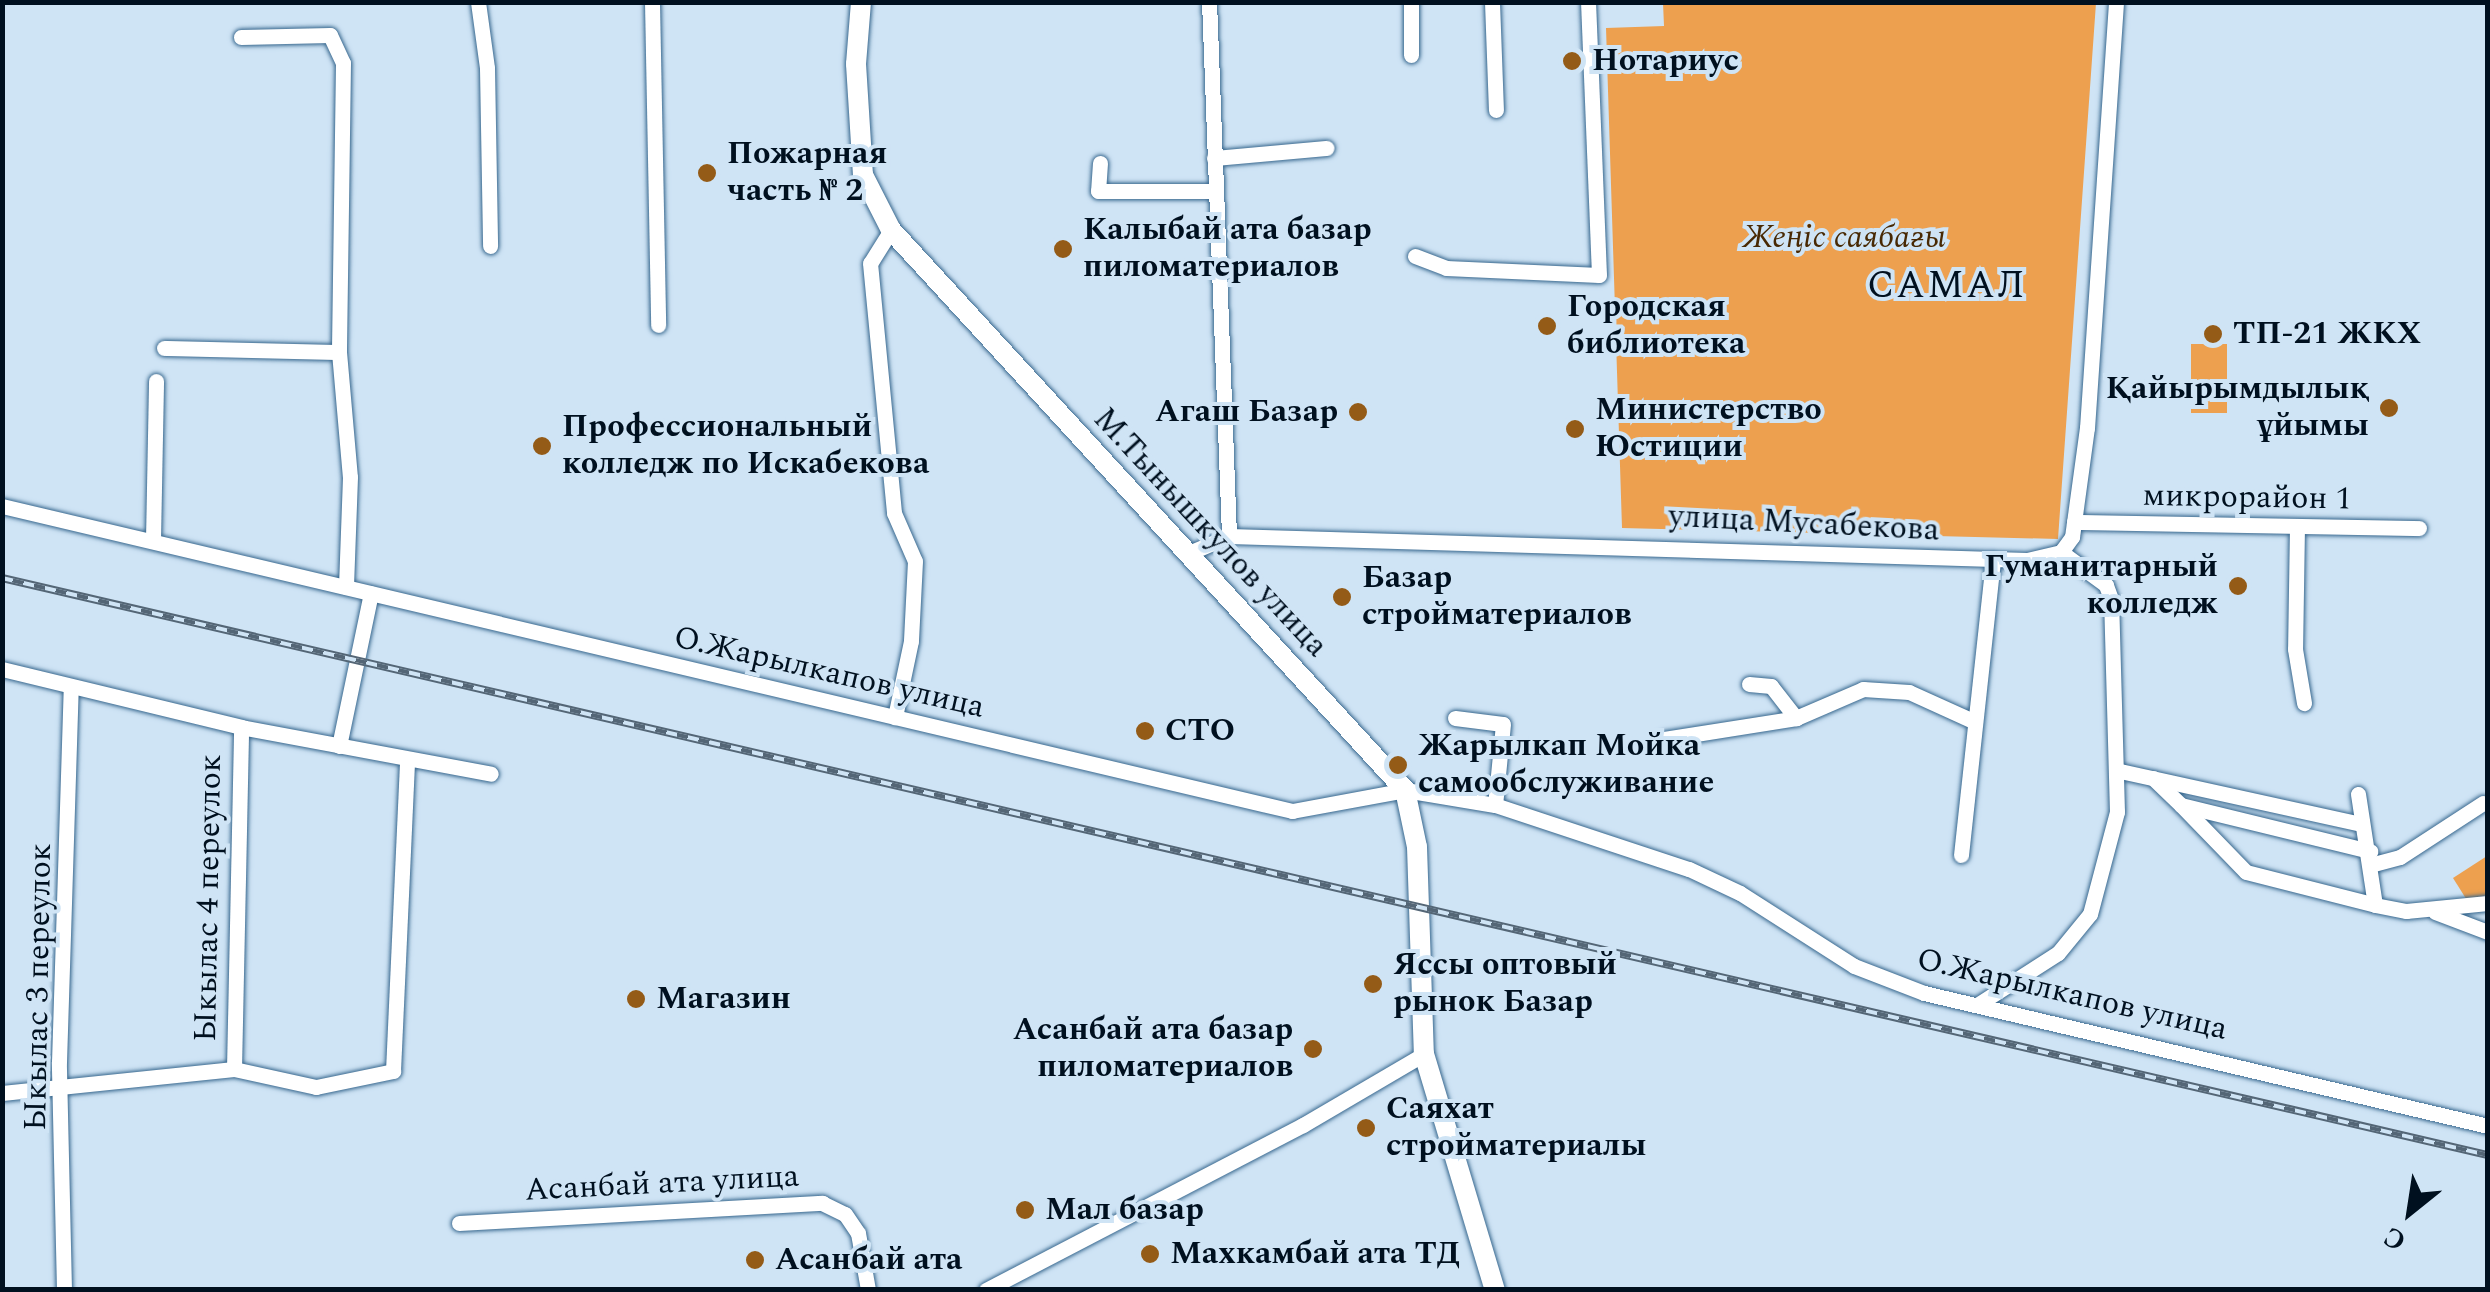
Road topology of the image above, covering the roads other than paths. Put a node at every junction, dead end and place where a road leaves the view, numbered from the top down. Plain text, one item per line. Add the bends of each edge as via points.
1 (478, 2) edge
2 (652, 2) edge
3 (847, 2) edge
4 (861, 2) edge
5 (1209, 2) edge
6 (1412, 2) edge
7 (1492, 2) edge
8 (1588, 2) edge
9 (2116, 2) edge
10 (241, 37) dead end
11 (1411, 55) dead end
12 (856, 64) junction
13 (1496, 110) dead end
14 (1328, 148) dead end
15 (1214, 158) junction
16 (1100, 163) dead end
17 (1215, 192) junction
18 (891, 230) junction
19 (490, 246) dead end
20 (1416, 256) dead end
21 (658, 325) dead end
22 (164, 348) dead end
23 (339, 352) junction
24 (156, 381) dead end
25 (2, 506) edge
26 (2074, 522) junction
27 (2297, 526) junction
28 (2420, 528) dead end
29 (1229, 536) junction
30 (153, 540) junction
31 (2061, 552) junction
32 (1189, 553) junction
33 (1993, 559) junction
34 (346, 586) junction
35 (371, 593) junction
36 (2, 669) edge
37 (1749, 684) dead end
38 (71, 686) junction
39 (2304, 703) dead end
40 (894, 717) junction
41 (1455, 718) dead end
42 (1796, 718) junction
43 (1972, 721) junction
44 (241, 727) junction
45 (1664, 740) dead end
46 (339, 746) junction
47 (407, 759) junction
48 (2120, 771) junction
49 (490, 774) dead end
50 (2153, 778) junction
51 (1405, 790) junction
52 (2358, 794) dead end
53 (2483, 803) dead end
54 (2181, 804) junction
55 (1495, 806) junction
56 (2362, 824) junction
57 (1961, 856) dead end
58 (2370, 858) junction
59 (2488, 902) edge
60 (2375, 905) junction
61 (2429, 910) junction
62 (2488, 932) edge
63 (1976, 1005) junction
64 (1424, 1054) junction
65 (234, 1069) junction
66 (61, 1088) junction
67 (2, 1094) edge
68 (2488, 1126) edge
69 (459, 1223) dead end
70 (64, 1290) edge
71 (868, 1290) edge
72 (986, 1290) edge
73 (1495, 1290) edge

1 - 19 street via 487,68
2 - 21 street
3 - 12 main road, М.Тынышкулов улица
4 - 12 main road, М.Тынышкулов улица
5 - 15 street
6 - 11 street
7 - 13 street
8 - 20 street via 1599,274 1446,268
9 - 26 street via 2087,428
10 - 23 street via 330,35 342,63
12 - 18 main road, М.Тынышкулов улица via 863,176
14 - 15 street
15 - 17 street
16 - 17 street via 1098,191
17 - 29 street
18 - 32 main road, М.Тынышкулов улица
18 - 40 street via 870,262 894,514 915,561 911,640
22 - 23 street
23 - 34 street via 350,476
24 - 30 street
25 - 30 street, О.Жарылкапов улица
26 - 27 street, микрорайон 1
26 - 31 street
27 - 28 street, микрорайон 1
27 - 39 street via 2295,648
29 - 32 street
29 - 33 street, улица Мусабекова
30 - 34 street, О.Жарылкапов улица
31 - 33 street, улица Мусабекова via 2043,559
31 - 48 street via 2106,585 2110,599
32 - 51 main road, М.Тынышкулов улица
33 - 43 street
34 - 35 street, О.Жарылкапов улица
35 - 40 street, О.Жарылкапов улица
35 - 46 street
36 - 38 street
37 - 42 street via 1771,686
38 - 44 street
38 - 66 street, Ыкылас 3 переулок
40 - 51 street, О.Жарылкапов улица via 1292,811
41 - 55 street via 1502,724
42 - 43 street via 1863,690 1909,692
42 - 45 street
43 - 57 street
44 - 46 street
44 - 65 street, Ыкылас 4 переулок
46 - 47 street
47 - 49 street
47 - 65 street via 393,1071 316,1087
48 - 50 street
48 - 63 street via 2108,859 2090,914 2058,953
50 - 54 street
50 - 56 street
51 - 55 street, О.Жарылкапов улица
51 - 64 main road via 1420,907
52 - 56 street
53 - 58 street via 2400,858
54 - 58 street
54 - 60 street via 2246,872
55 - 63 street, О.Жарылкапов улица via 1688,870 1740,892 1854,966
56 - 58 street
58 - 60 street
59 - 61 street
60 - 61 street
61 - 62 street
63 - 68 street, О.Жарылкапов улица
64 - 72 street via 1303,1125
64 - 73 main road
65 - 66 street
66 - 67 street
66 - 70 street, Ыкылас 3 переулок
69 - 71 street, Асанбай ата улица via 822,1203 844,1214 858,1232

